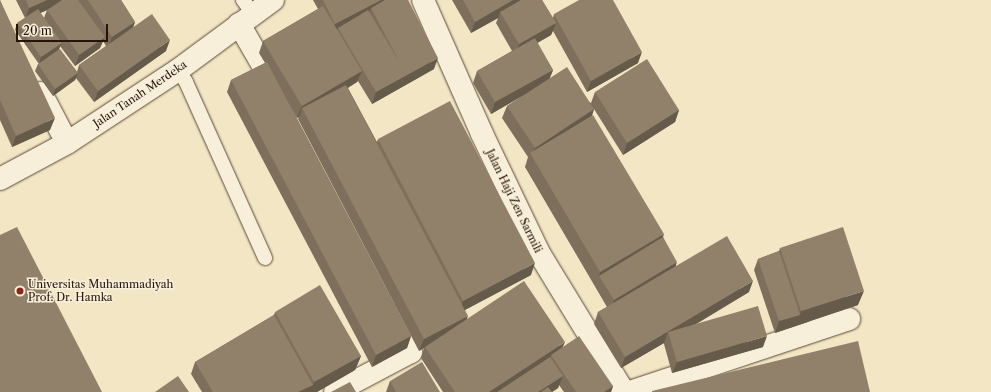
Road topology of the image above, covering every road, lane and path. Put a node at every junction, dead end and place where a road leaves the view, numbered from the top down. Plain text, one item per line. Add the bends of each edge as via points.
1 (273, 0) edge
2 (423, 0) edge
3 (245, 13) edge
4 (178, 70) junction
5 (32, 74) edge
6 (288, 110) edge
7 (67, 143) junction
8 (0, 179) edge
9 (264, 258) dead end
10 (386, 296) edge
11 (849, 320) dead end
12 (335, 392) edge
13 (624, 392) edge
14 (630, 392) edge

1 - 3 street, Jalan Tanah Merdeka
2 - 13 street, Jalan Haji Zen Sarmili via 482,134 539,253
3 - 4 street, Jalan Tanah Merdeka
3 - 6 street
4 - 7 street, Jalan Tanah Merdeka
4 - 9 lane via 186,82
5 - 7 street
7 - 8 street, Jalan Tanah Merdeka
10 - 12 street via 412,352
11 - 14 street

